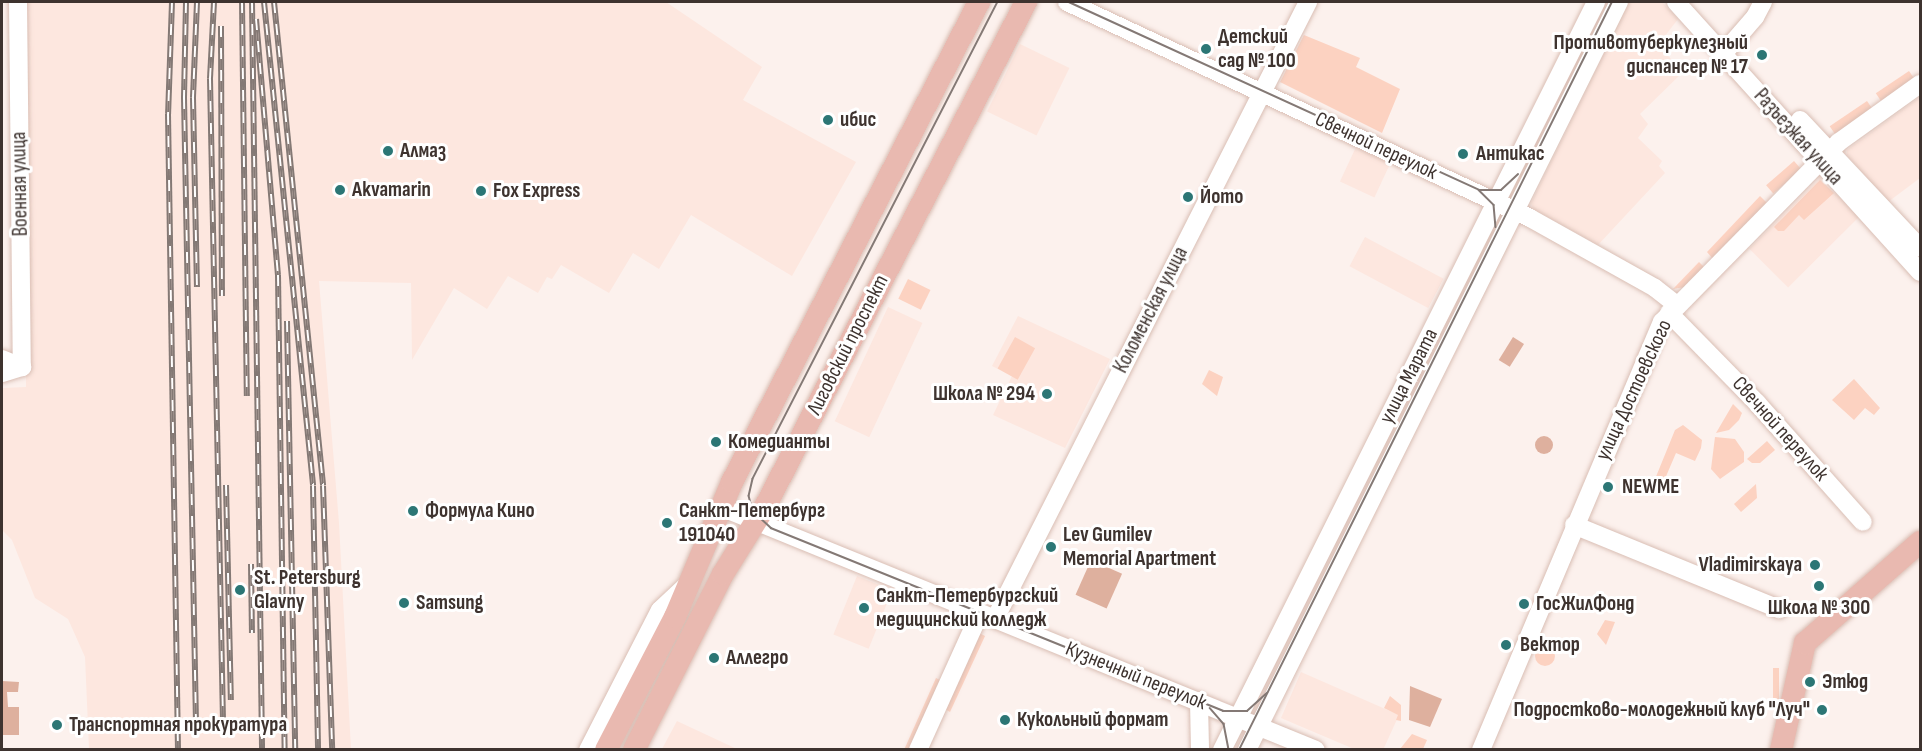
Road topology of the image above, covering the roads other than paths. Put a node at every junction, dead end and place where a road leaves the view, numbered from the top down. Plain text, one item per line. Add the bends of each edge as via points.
1 (18, 2) edge
2 (979, 2) edge
3 (1026, 2) edge
4 (1067, 2) edge
5 (1308, 2) edge
6 (1596, 2) edge
7 (1619, 2) edge
8 (1676, 2) edge
9 (1692, 2) edge
10 (1763, 2) edge
11 (1728, 50) junction
12 (1920, 84) edge
13 (1262, 92) junction
14 (1824, 156) junction
15 (1495, 202) junction
16 (1515, 210) junction
17 (1920, 248) edge
18 (1920, 272) edge
19 (1673, 309) junction
20 (2, 359) edge
21 (22, 367) junction
22 (2, 374) edge
23 (733, 518) junction
24 (1863, 522) dead end
25 (1574, 525) junction
26 (1920, 542) edge
27 (685, 587) junction
28 (1779, 609) dead end
29 (987, 616) junction
30 (1198, 701) junction
31 (1238, 717) junction
32 (1259, 726) junction
33 (588, 750) edge
34 (606, 750) edge
35 (634, 750) edge
36 (918, 750) edge
37 (1200, 750) edge
38 (1222, 750) edge
39 (1247, 750) edge
40 (1316, 750) edge
41 (1481, 750) edge
42 (1781, 750) edge

1 - 21 street, Военная улица
2 - 23 main road, Лиговский проспект via 732,482
3 - 23 main road, Лиговский проспект
4 - 13 street, Свечной переулок
5 - 13 street, Коломенская улица
6 - 15 street, улица Марата
7 - 16 street, улица Марата
8 - 11 street, Разъезжая улица
9 - 11 street, Разъезжая улица
10 - 11 street
11 - 14 street, Разъезжая улица
12 - 14 street, улица Достоевского
13 - 15 street, Свечной переулок
13 - 29 street, Коломенская улица
14 - 17 street, Разъезжая улица
14 - 18 street, Разъезжая улица
14 - 19 street, улица Достоевского
15 - 16 street, Свечной переулок
15 - 31 street, улица Марата
16 - 19 street, Свечной переулок via 1655,288
16 - 32 street, улица Марата
19 - 24 street, Свечной переулок
19 - 25 street, улица Достоевского via 1653,338
20 - 21 street
21 - 22 street
23 - 27 main road, Лиговский проспект
23 - 29 street, Кузнечный переулок
23 - 35 main road, Лиговский проспект via 740,544
25 - 28 street
25 - 41 street, улица Достоевского
26 - 42 main road via 1805,643
27 - 33 street via 660,610
27 - 34 main road, Лиговский проспект via 675,617
29 - 30 street, Кузнечный переулок
29 - 36 street, Коломенская улица
30 - 31 street, Кузнечный переулок
30 - 37 street
31 - 32 street, Кузнечный переулок
31 - 38 street, улица Марата
32 - 39 street, улица Марата
32 - 40 street, Кузнечный переулок

